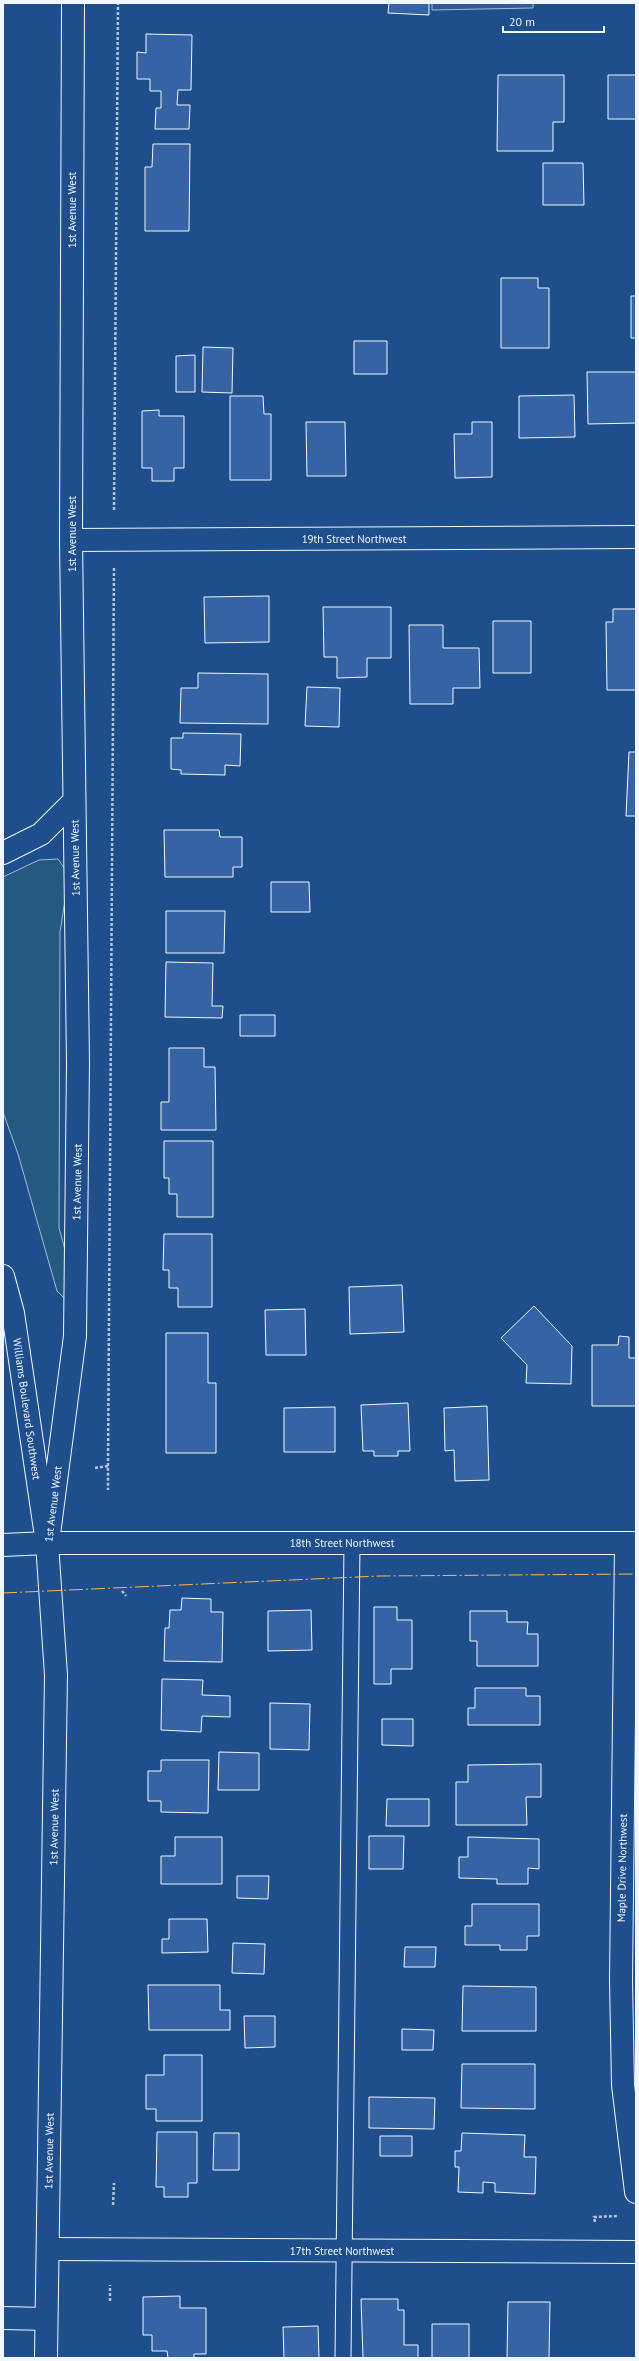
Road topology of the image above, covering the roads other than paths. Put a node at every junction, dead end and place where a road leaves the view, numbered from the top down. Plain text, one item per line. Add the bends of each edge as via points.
1 (73, 3) edge
2 (636, 537) edge
3 (71, 540) junction
4 (74, 802) junction
5 (3, 853) edge
6 (3, 1276) edge
7 (47, 1543) junction
8 (631, 1543) edge
9 (352, 1544) junction
10 (3, 1545) edge
11 (628, 1980) edge
12 (636, 2192) edge
13 (48, 2249) junction
14 (344, 2251) junction
15 (636, 2252) edge
16 (3, 2318) edge
17 (46, 2319) junction
18 (46, 2358) edge
19 (343, 2358) edge

1 - 3 street, 1st Avenue West
2 - 3 street, 19th Street Northwest
3 - 4 street, 1st Avenue West
4 - 5 street via 41,834
4 - 7 street, 1st Avenue West via 78,1063 75,1336
6 - 7 street, Williams Boulevard Southwest via 13,1313
7 - 9 street, 18th Street Northwest
7 - 10 street, 18th Street Northwest
7 - 13 street, 1st Avenue West via 56,1675
8 - 9 street, 18th Street Northwest
8 - 11 street, Maple Drive Northwest
9 - 14 lane
11 - 12 street, Maple Drive Northwest via 623,2085
13 - 14 street, 17th Street Northwest
13 - 17 street, 1st Avenue West
14 - 15 street, 17th Street Northwest
14 - 19 lane
16 - 17 street
17 - 18 street, 1st Avenue West

